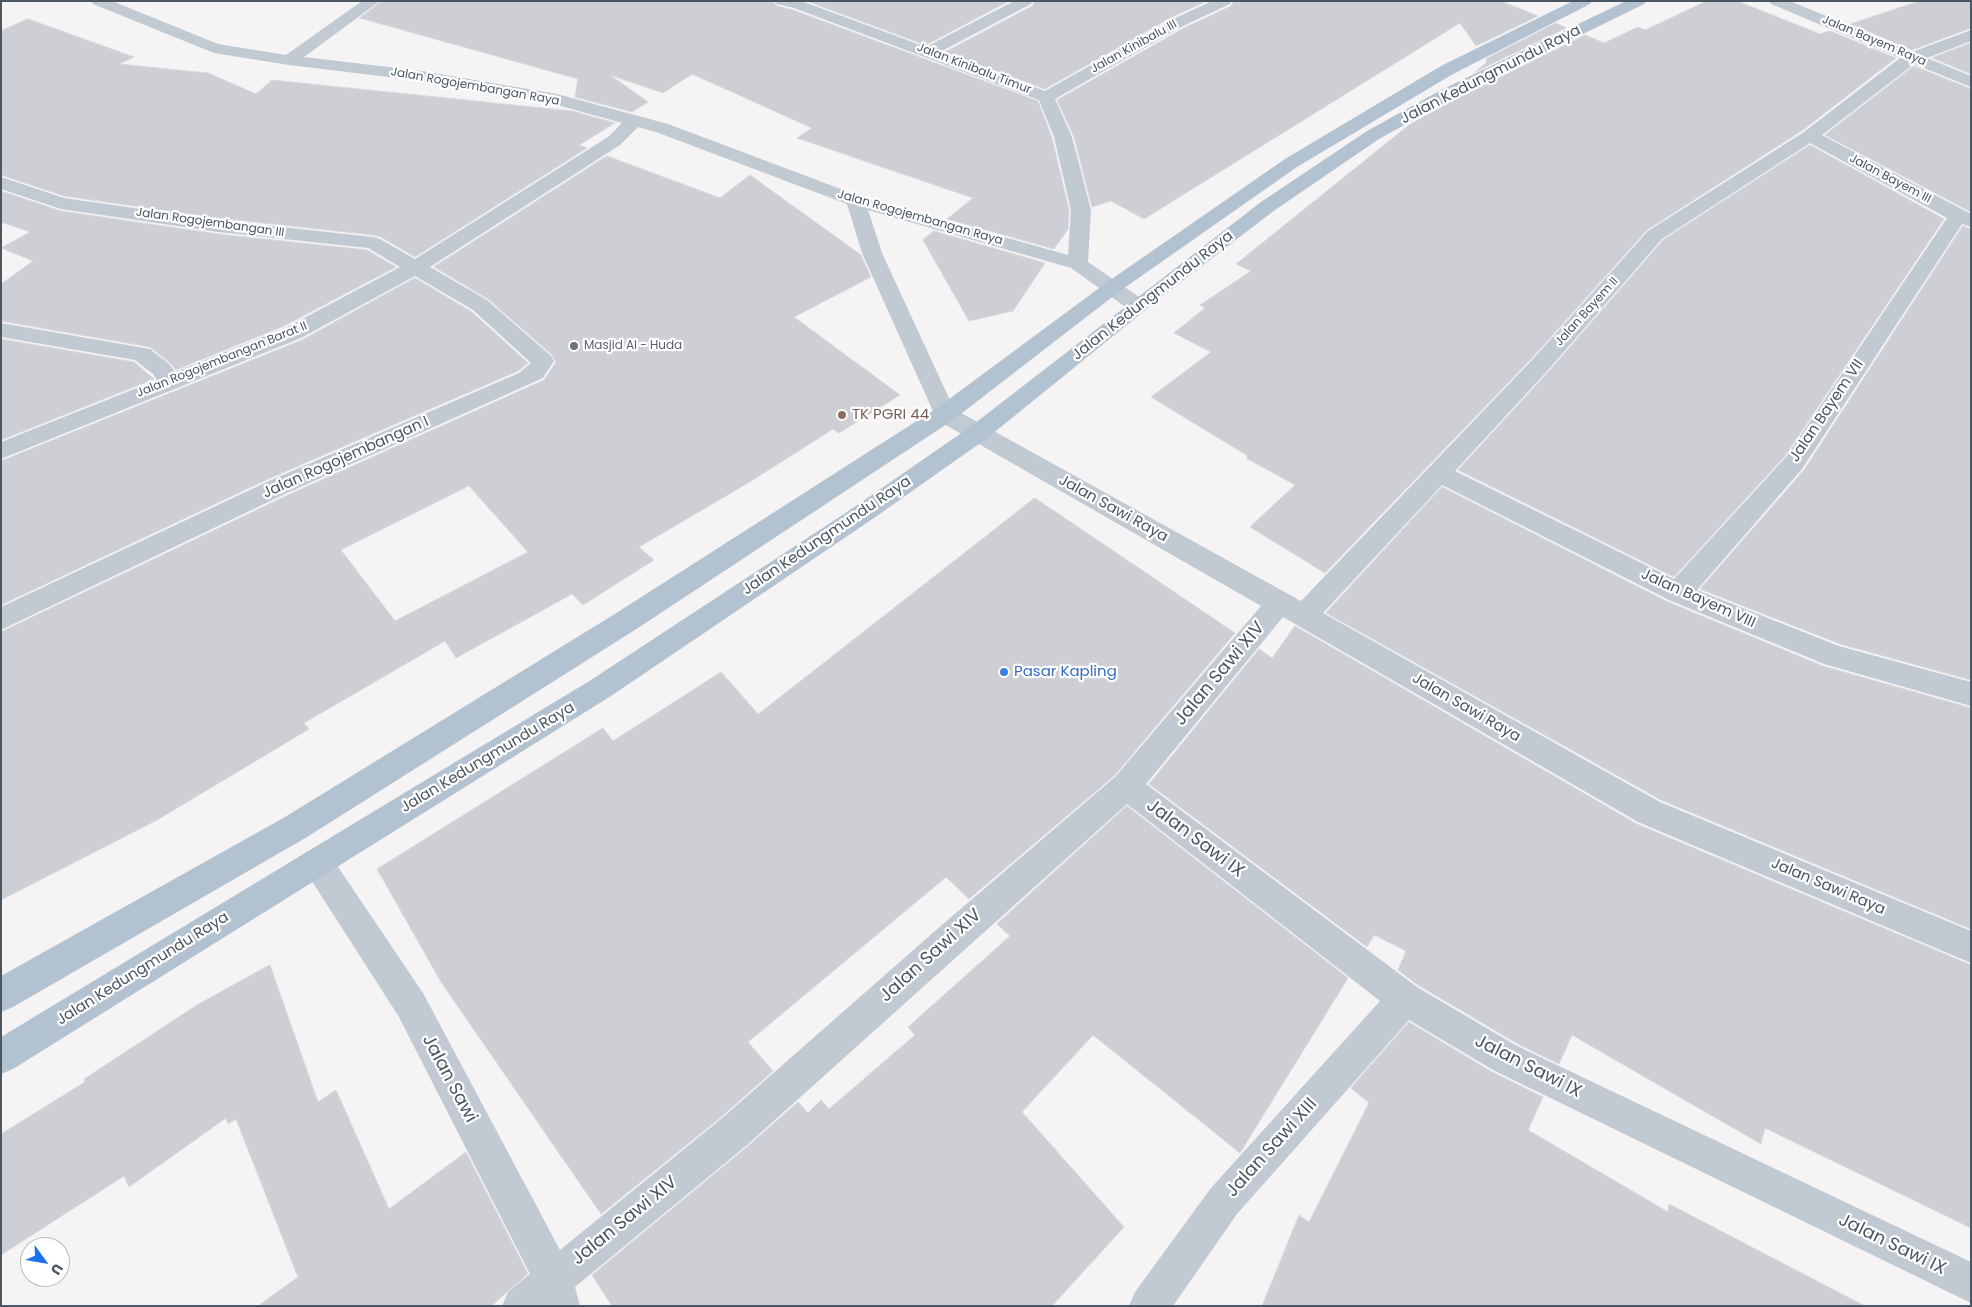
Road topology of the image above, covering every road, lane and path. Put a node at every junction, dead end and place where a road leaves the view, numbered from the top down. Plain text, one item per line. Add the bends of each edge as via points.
1 (98, 1) edge
2 (373, 1) edge
3 (1026, 1) edge
4 (1225, 1) edge
5 (1585, 1) edge
6 (1639, 1) edge
7 (1776, 1) edge
8 (795, 2) edge
9 (1971, 36) edge
10 (928, 52) junction
11 (1912, 58) junction
12 (289, 60) junction
13 (1971, 82) edge
14 (1046, 97) junction
15 (634, 121) junction
16 (1810, 136) junction
17 (1, 183) edge
18 (855, 201) junction
19 (1964, 218) edge
20 (1078, 264) junction
21 (416, 267) junction
22 (1113, 287) junction
23 (1138, 306) junction
24 (1, 330) edge
25 (169, 381) junction
26 (945, 414) junction
27 (978, 433) junction
28 (1, 451) edge
29 (1438, 474) junction
30 (1678, 593) junction
31 (1291, 609) junction
32 (1, 619) edge
33 (1971, 694) edge
34 (1126, 786) junction
35 (317, 862) junction
36 (1971, 947) edge
37 (1, 995) edge
38 (1405, 999) junction
39 (1, 1056) edge
40 (1971, 1283) edge
41 (557, 1293) edge
42 (1157, 1303) edge
43 (522, 1306) edge

1 - 12 street, Jalan Rogojembangan Raya via 214,48
2 - 12 street
3 - 10 street
4 - 14 street, Jalan Kinibalu III via 1176,23
5 - 22 main road, Jalan Kedungmundu Raya via 1447,70 1346,129
6 - 23 main road, Jalan Kedungmundu Raya via 1447,94 1374,135 1268,206
7 - 11 street, Jalan Bayem Raya
8 - 10 street, Jalan Kinibalu Timur
9 - 11 street, Jalan Bayem II
10 - 14 street, Jalan Kinibalu Timur
11 - 13 street, Jalan Bayem Raya
11 - 16 street, Jalan Bayem II
12 - 15 street, Jalan Rogojembangan Raya via 422,76 542,96
14 - 20 street, Jalan Kinibalu Timur via 1063,138 1081,210
15 - 18 street, Jalan Rogojembangan Raya via 662,128
15 - 21 street, Jalan Rogojembangan Barat II via 614,141
16 - 19 street, Jalan Bayem III
16 - 29 street, Jalan Bayem II via 1655,236
17 - 21 street, Jalan Rogojembangan III via 61,203 218,226 373,243
18 - 20 street, Jalan Rogojembangan Raya
18 - 26 street via 872,253
19 - 30 street, Jalan Bayem VII via 1926,260 1794,463
20 - 22 street
21 - 25 street, Jalan Rogojembangan Barat II via 293,332
21 - 32 street, Jalan Rogojembangan I via 480,305 543,361 542,367 527,378 278,487
22 - 23 street
22 - 26 main road, Jalan Kedungmundu Raya
23 - 27 main road, Jalan Kedungmundu Raya
24 - 25 street via 142,354 161,369
25 - 28 street, Jalan Rogojembangan Barat II
26 - 27 street, Jalan Sawi Raya
26 - 37 main road, Jalan Kedungmundu Raya via 628,620 296,827
27 - 31 street, Jalan Sawi Raya
27 - 35 main road, Jalan Kedungmundu Raya via 601,688
29 - 30 street, Jalan Bayem VIII
29 - 31 street, Jalan Bayem II via 1360,558
30 - 33 street, Jalan Bayem VIII via 1834,656
31 - 34 street, Jalan Sawi XIV
31 - 36 street, Jalan Sawi Raya via 1649,812
34 - 38 street, Jalan Sawi IX
34 - 41 street, Jalan Sawi XIV via 955,934
35 - 39 main road, Jalan Kedungmundu Raya
35 - 41 street, Jalan Sawi via 410,1005
38 - 40 street, Jalan Sawi IX via 1505,1058
38 - 42 street, Jalan Sawi XIII via 1224,1201
41 - 43 street, Jalan Sawi XIV

